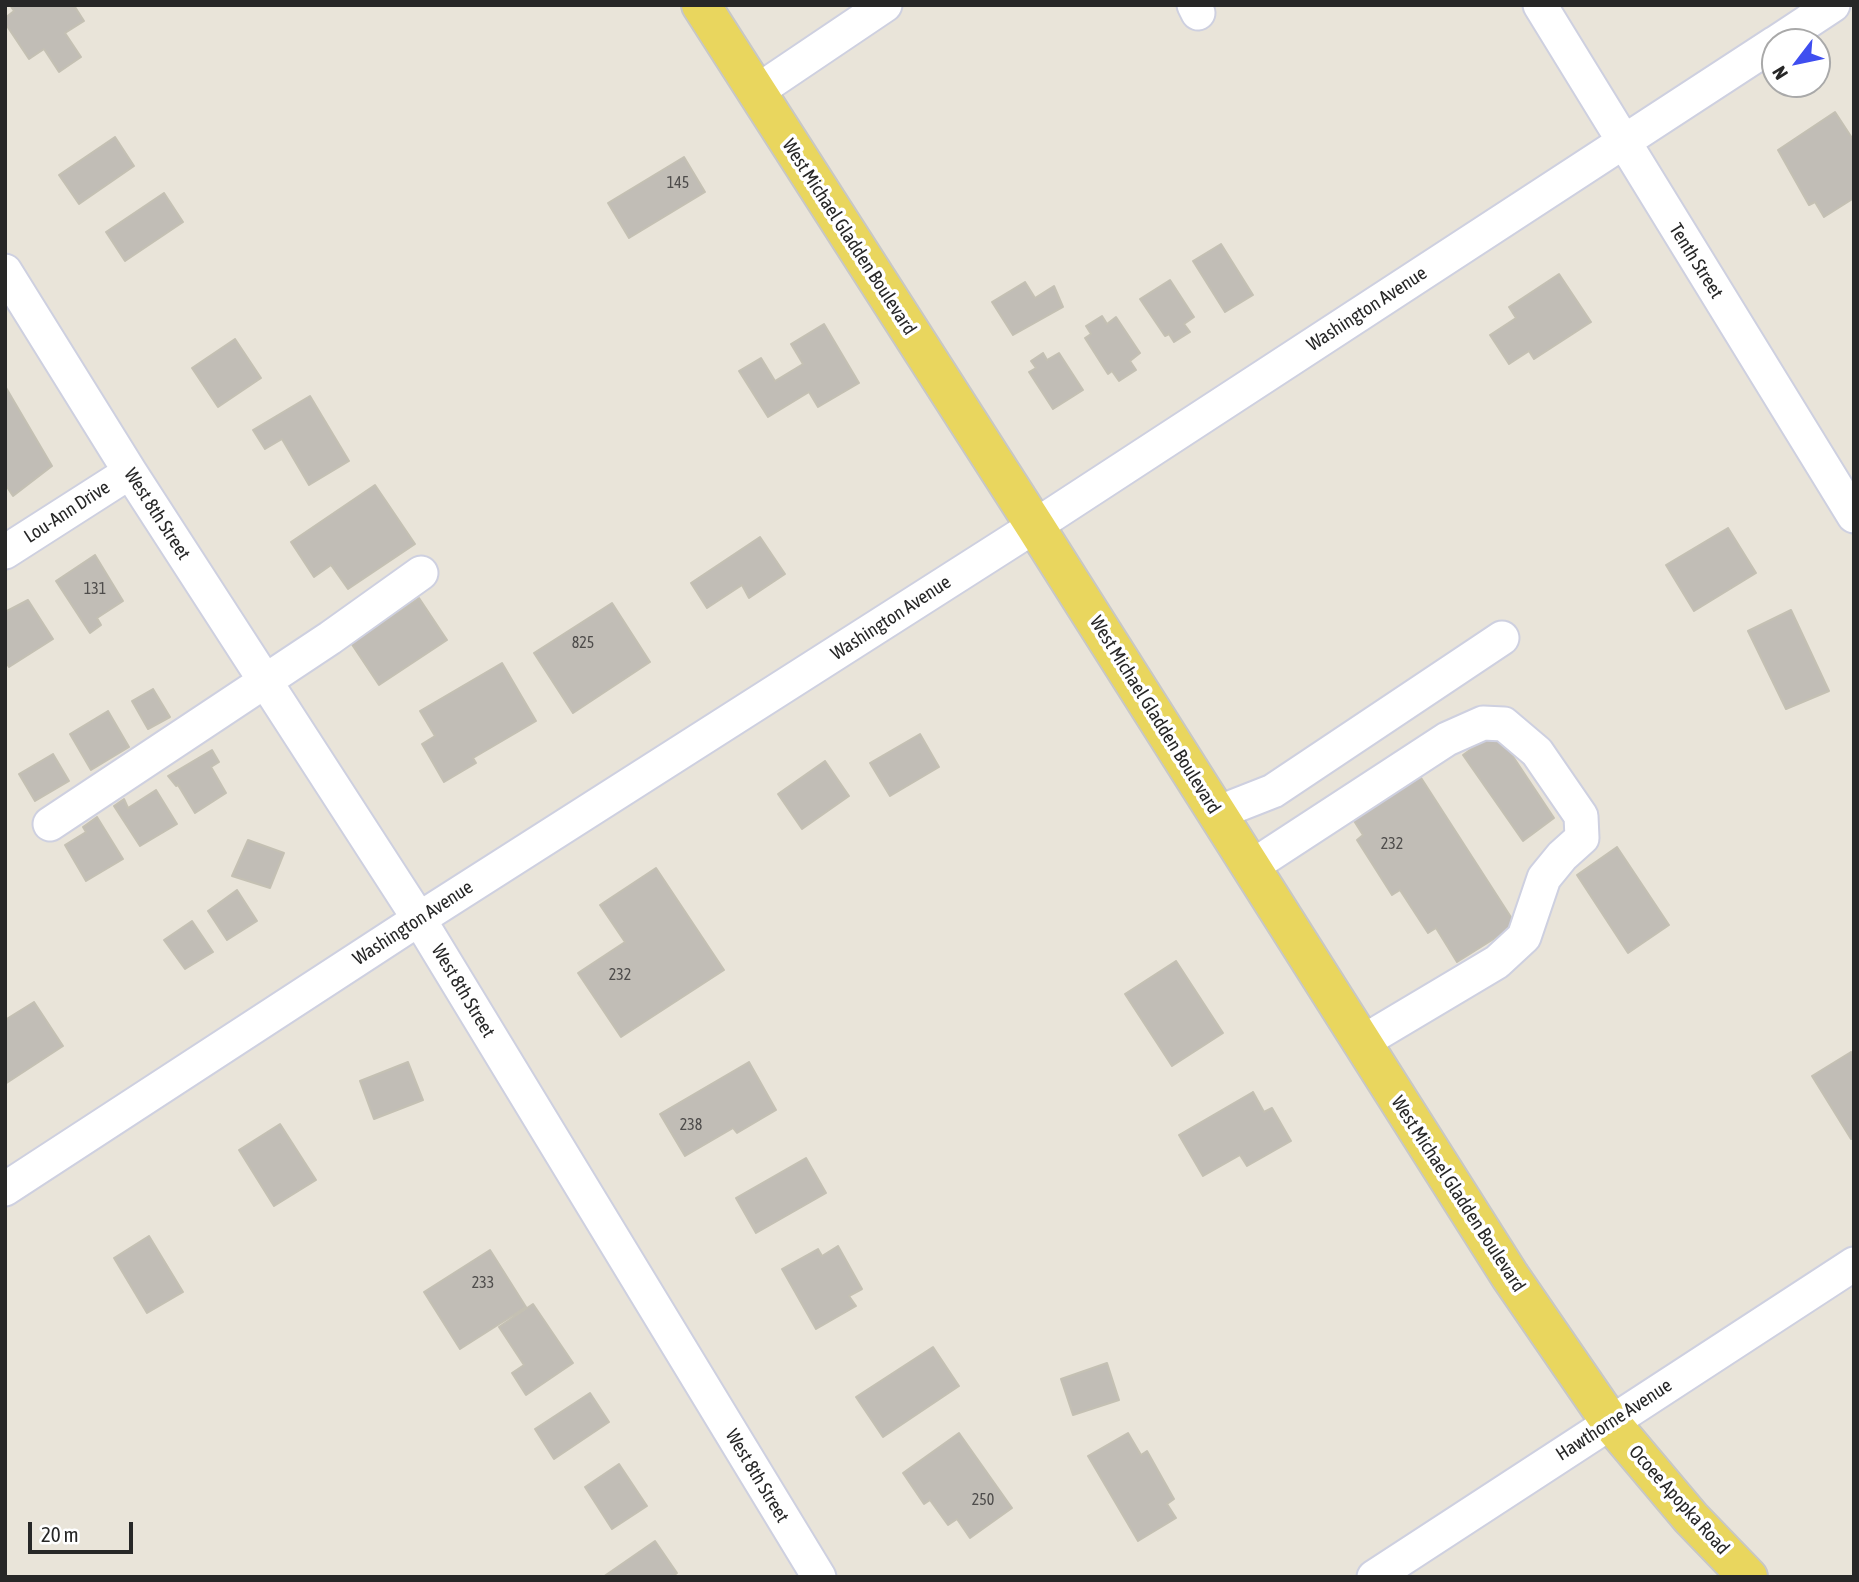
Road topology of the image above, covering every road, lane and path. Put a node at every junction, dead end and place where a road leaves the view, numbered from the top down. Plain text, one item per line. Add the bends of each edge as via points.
1 (701, 5) edge
2 (885, 5) edge
3 (1540, 5) edge
4 (1833, 5) edge
5 (1798, 28) edge
6 (1761, 53) edge
7 (757, 92) junction
8 (1623, 143) junction
9 (5, 271) edge
10 (130, 472) junction
11 (1854, 516) edge
12 (1035, 526) junction
13 (5, 552) edge
14 (421, 573) dead end
15 (1502, 638) dead end
16 (264, 681) junction
17 (1217, 813) junction
18 (50, 824) dead end
19 (1251, 867) junction
20 (419, 919) junction
21 (1362, 1042) junction
22 (5, 1189) edge
23 (1854, 1264) edge
24 (1611, 1423) junction
25 (819, 1577) edge
26 (1374, 1577) edge
27 (1748, 1577) edge

1 - 7 main road, West Michael Gladden Boulevard
2 - 7 street
3 - 8 street, Tenth Street
4 - 5 street, Washington Avenue
6 - 8 street, Washington Avenue
7 - 12 main road, West Michael Gladden Boulevard
8 - 11 street, Tenth Street
8 - 12 street, Washington Avenue
9 - 10 street, West 8th Street
10 - 13 street, Lou-Ann Drive
10 - 16 street, West 8th Street
12 - 17 main road, West Michael Gladden Boulevard
12 - 20 street, Washington Avenue
14 - 16 street
15 - 17 street via 1273,792
16 - 18 street
16 - 20 street, West 8th Street
17 - 19 main road, West Michael Gladden Boulevard
19 - 21 main road, West Michael Gladden Boulevard
19 - 21 street via 1447,739 1483,723 1504,723 1537,752 1581,816 1582,838 1544,878 1524,937 1497,962
20 - 22 street, Washington Avenue
20 - 25 street, West 8th Street
21 - 24 main road, West Michael Gladden Boulevard via 1510,1276
23 - 24 street, Hawthorne Avenue
24 - 26 street, Hawthorne Avenue
24 - 27 main road, Ocoee Apopka Road

